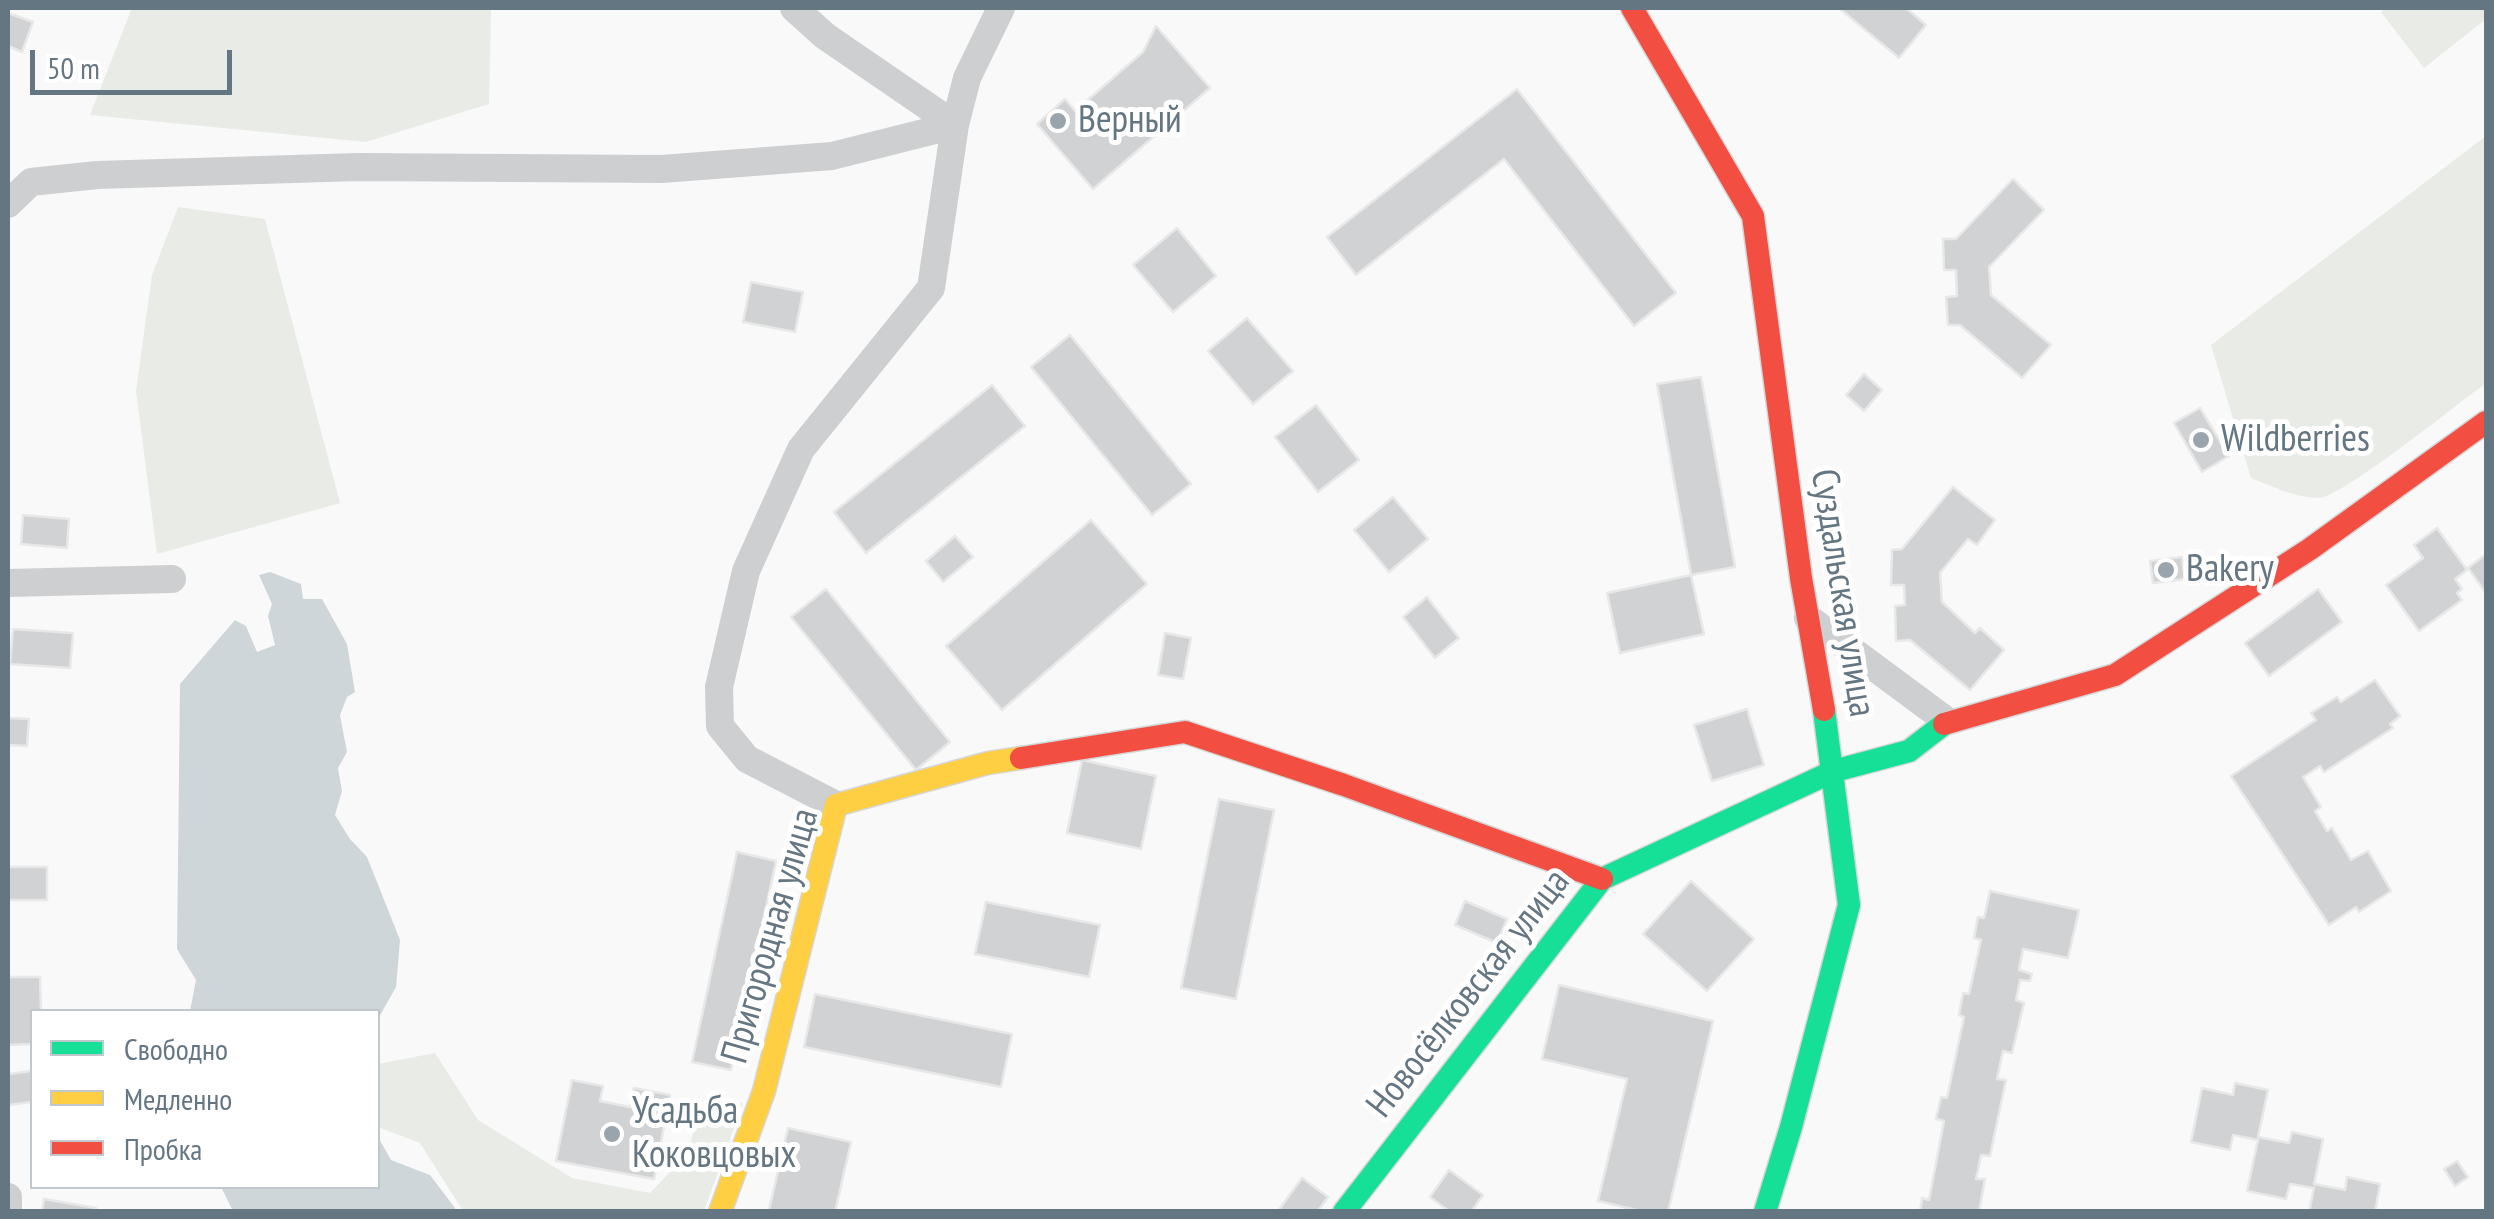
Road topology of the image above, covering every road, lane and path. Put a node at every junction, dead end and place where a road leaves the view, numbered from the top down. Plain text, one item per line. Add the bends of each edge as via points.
1 (794, 8) edge
2 (1000, 8) edge
3 (1632, 8) edge
4 (955, 125) junction
5 (8, 204) edge
6 (2486, 422) edge
7 (172, 579) dead end
8 (8, 583) edge
9 (1808, 618) junction
10 (1947, 721) junction
11 (1834, 771) junction
12 (836, 805) junction
13 (1602, 880) junction
14 (8, 1197) edge
15 (8, 1212) edge
16 (720, 1212) edge
17 (1344, 1212) edge
18 (1765, 1212) edge

1 - 4 street
2 - 4 street via 967,78
3 - 9 street, Суздальская улица via 1753,216
4 - 5 street via 832,156 662,169 358,167 96,175 31,182
4 - 12 street via 931,288 801,449 746,572 719,687 720,726 747,759
6 - 10 street via 2310,549 2115,675
7 - 8 street
9 - 10 street
9 - 11 street, Суздальская улица
10 - 11 street, Новосёлковская улица via 1908,751
11 - 13 street, Новосёлковская улица
11 - 18 street, Суздальская улица via 1849,905
12 - 13 street, Пригородная улица via 988,763 1186,732
12 - 16 street, Пригородная улица via 764,1091
13 - 17 street, Новосёлковская улица
14 - 15 street

